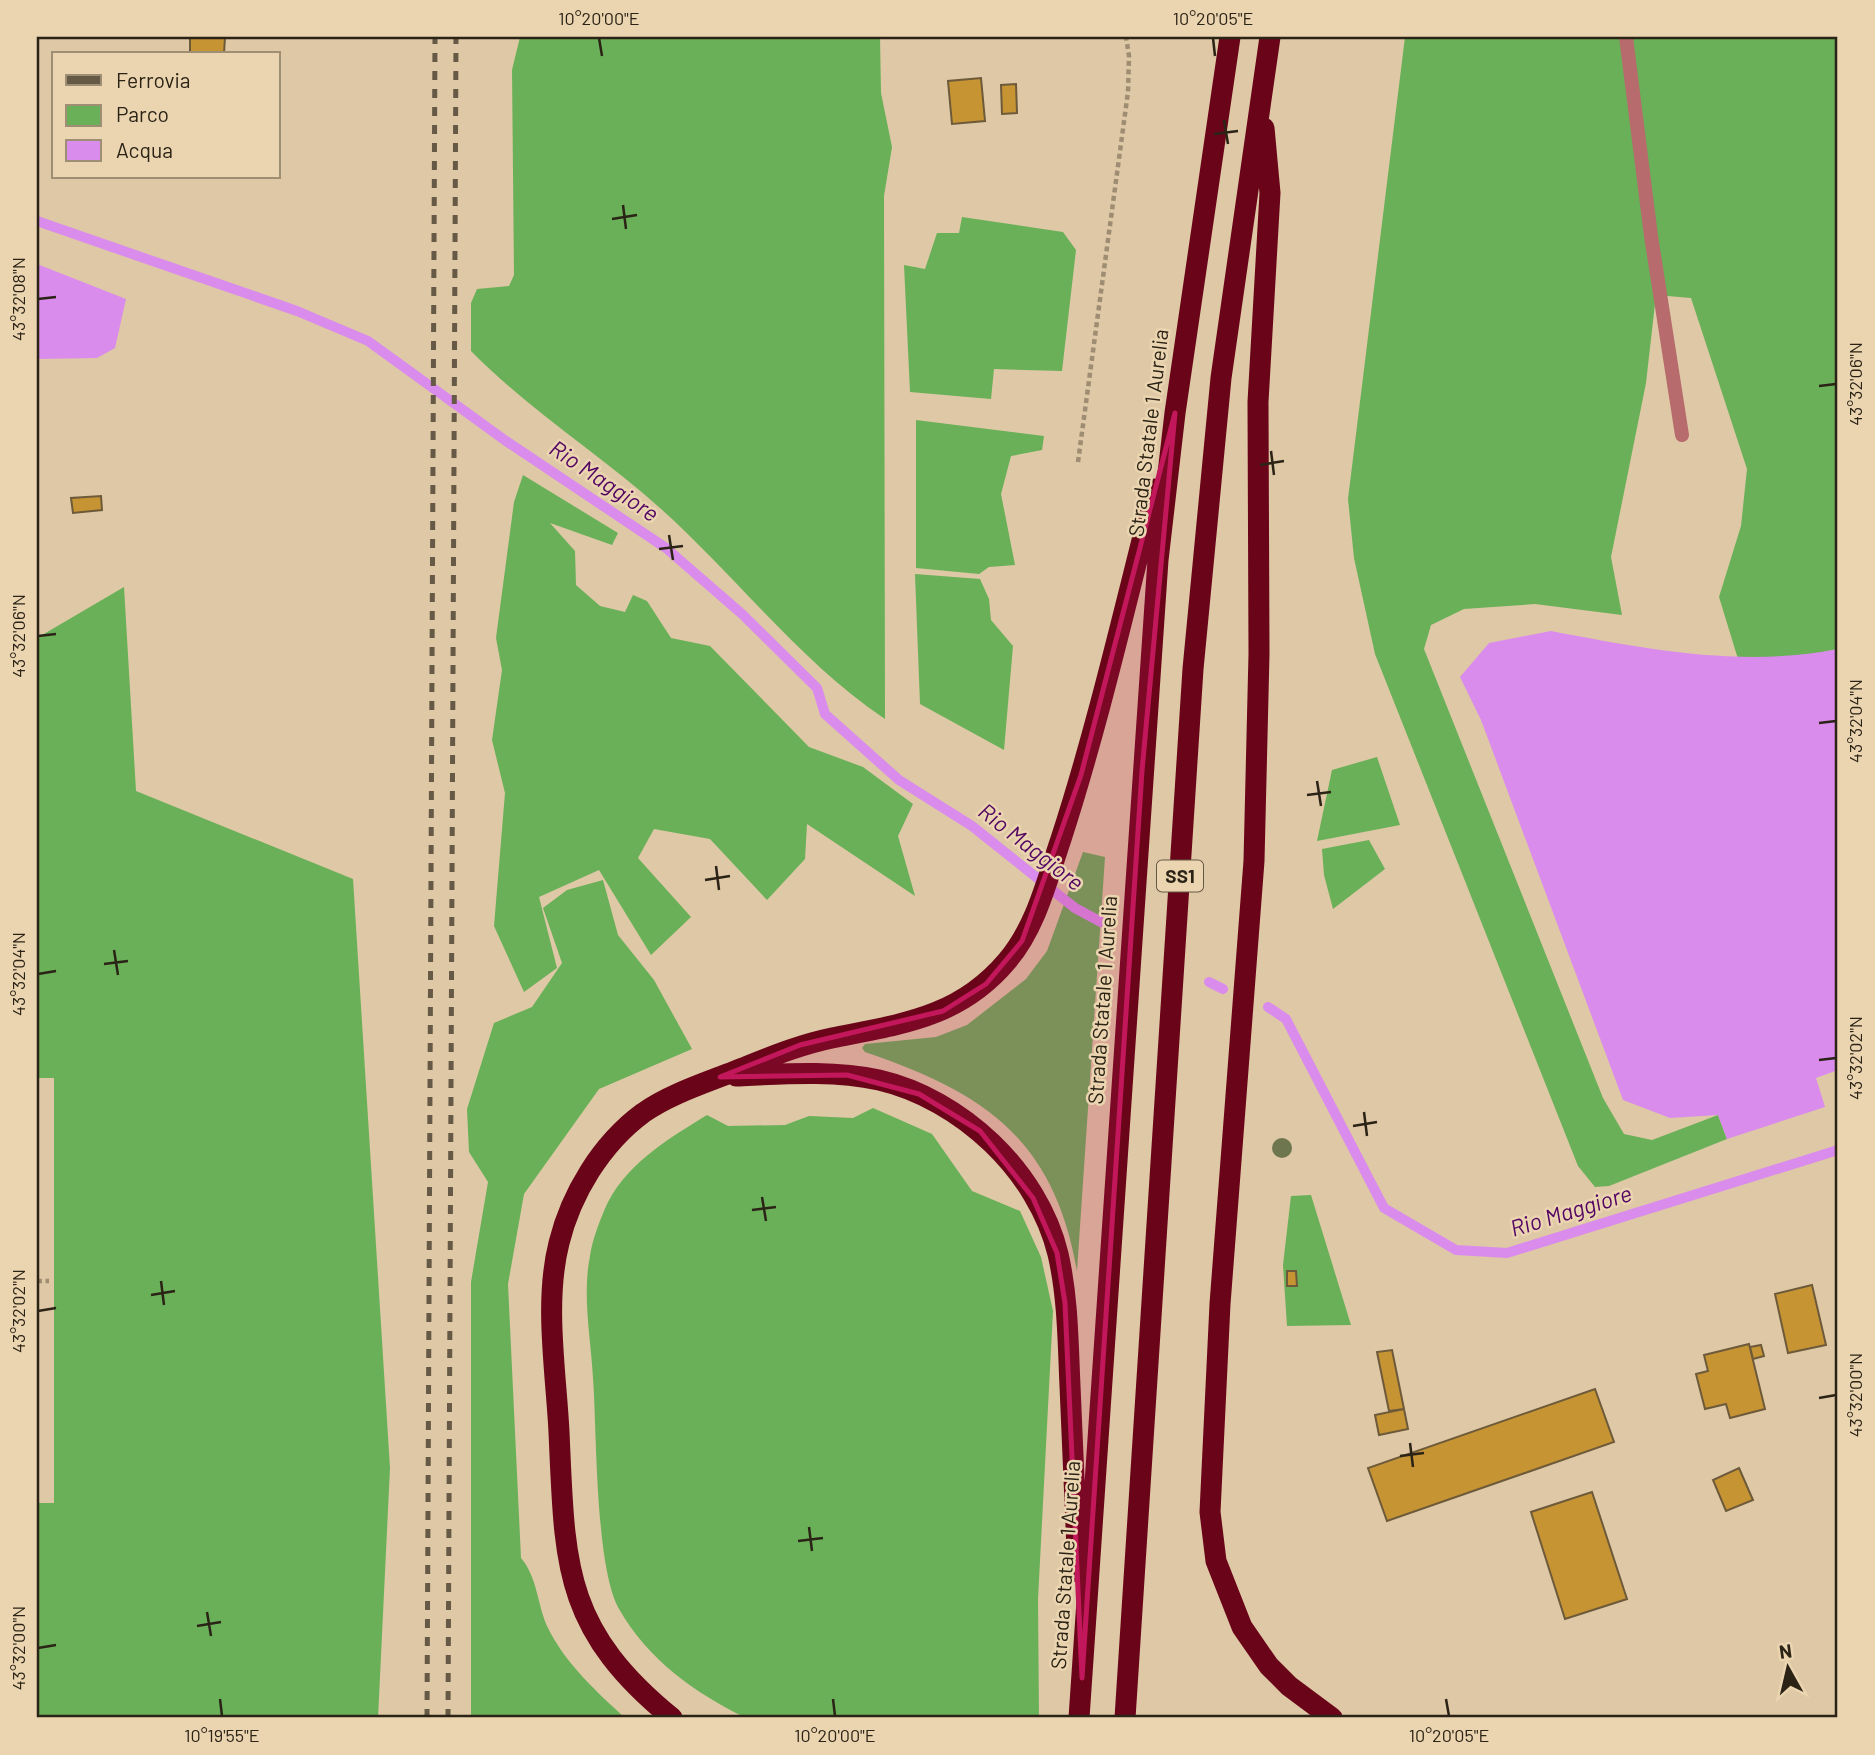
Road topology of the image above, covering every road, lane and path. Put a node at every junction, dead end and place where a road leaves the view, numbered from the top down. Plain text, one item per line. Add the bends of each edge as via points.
1 (1126, 37) edge
2 (1230, 37) edge
3 (1270, 37) edge
4 (1626, 37) edge
5 (1260, 91) junction
6 (1175, 413) junction
7 (1682, 435) dead end
8 (1078, 462) dead end
9 (720, 1077) junction
10 (37, 1281) edge
11 (49, 1281) dead end
12 (1082, 1678) junction
13 (672, 1718) edge
14 (1079, 1718) edge
15 (1125, 1718) edge
16 (1332, 1718) edge

1 - 8 path via 1128,92
2 - 6 highway, Strada Statale 1 Aurelia / SS1
3 - 5 highway, SS1
4 - 7 lane
5 - 15 highway, SS1 via 1222,378 1194,669
5 - 16 highway via 1270,193 1258,402 1254,861 1211,1453 1211,1532 1231,1604 1269,1666
6 - 9 highway via 1076,793 1023,941 986,985 943,1011 800,1045
6 - 12 highway, Strada Statale 1 Aurelia / SS1 via 1142,771
9 - 12 highway via 804,1073 880,1081 919,1094 980,1132 1017,1172 1058,1253 1065,1303
9 - 13 highway via 644,1112 611,1144 571,1206 558,1245 552,1294 561,1481 573,1585 598,1640 645,1696
10 - 11 path
12 - 14 highway, Strada Statale 1 Aurelia / SS1

